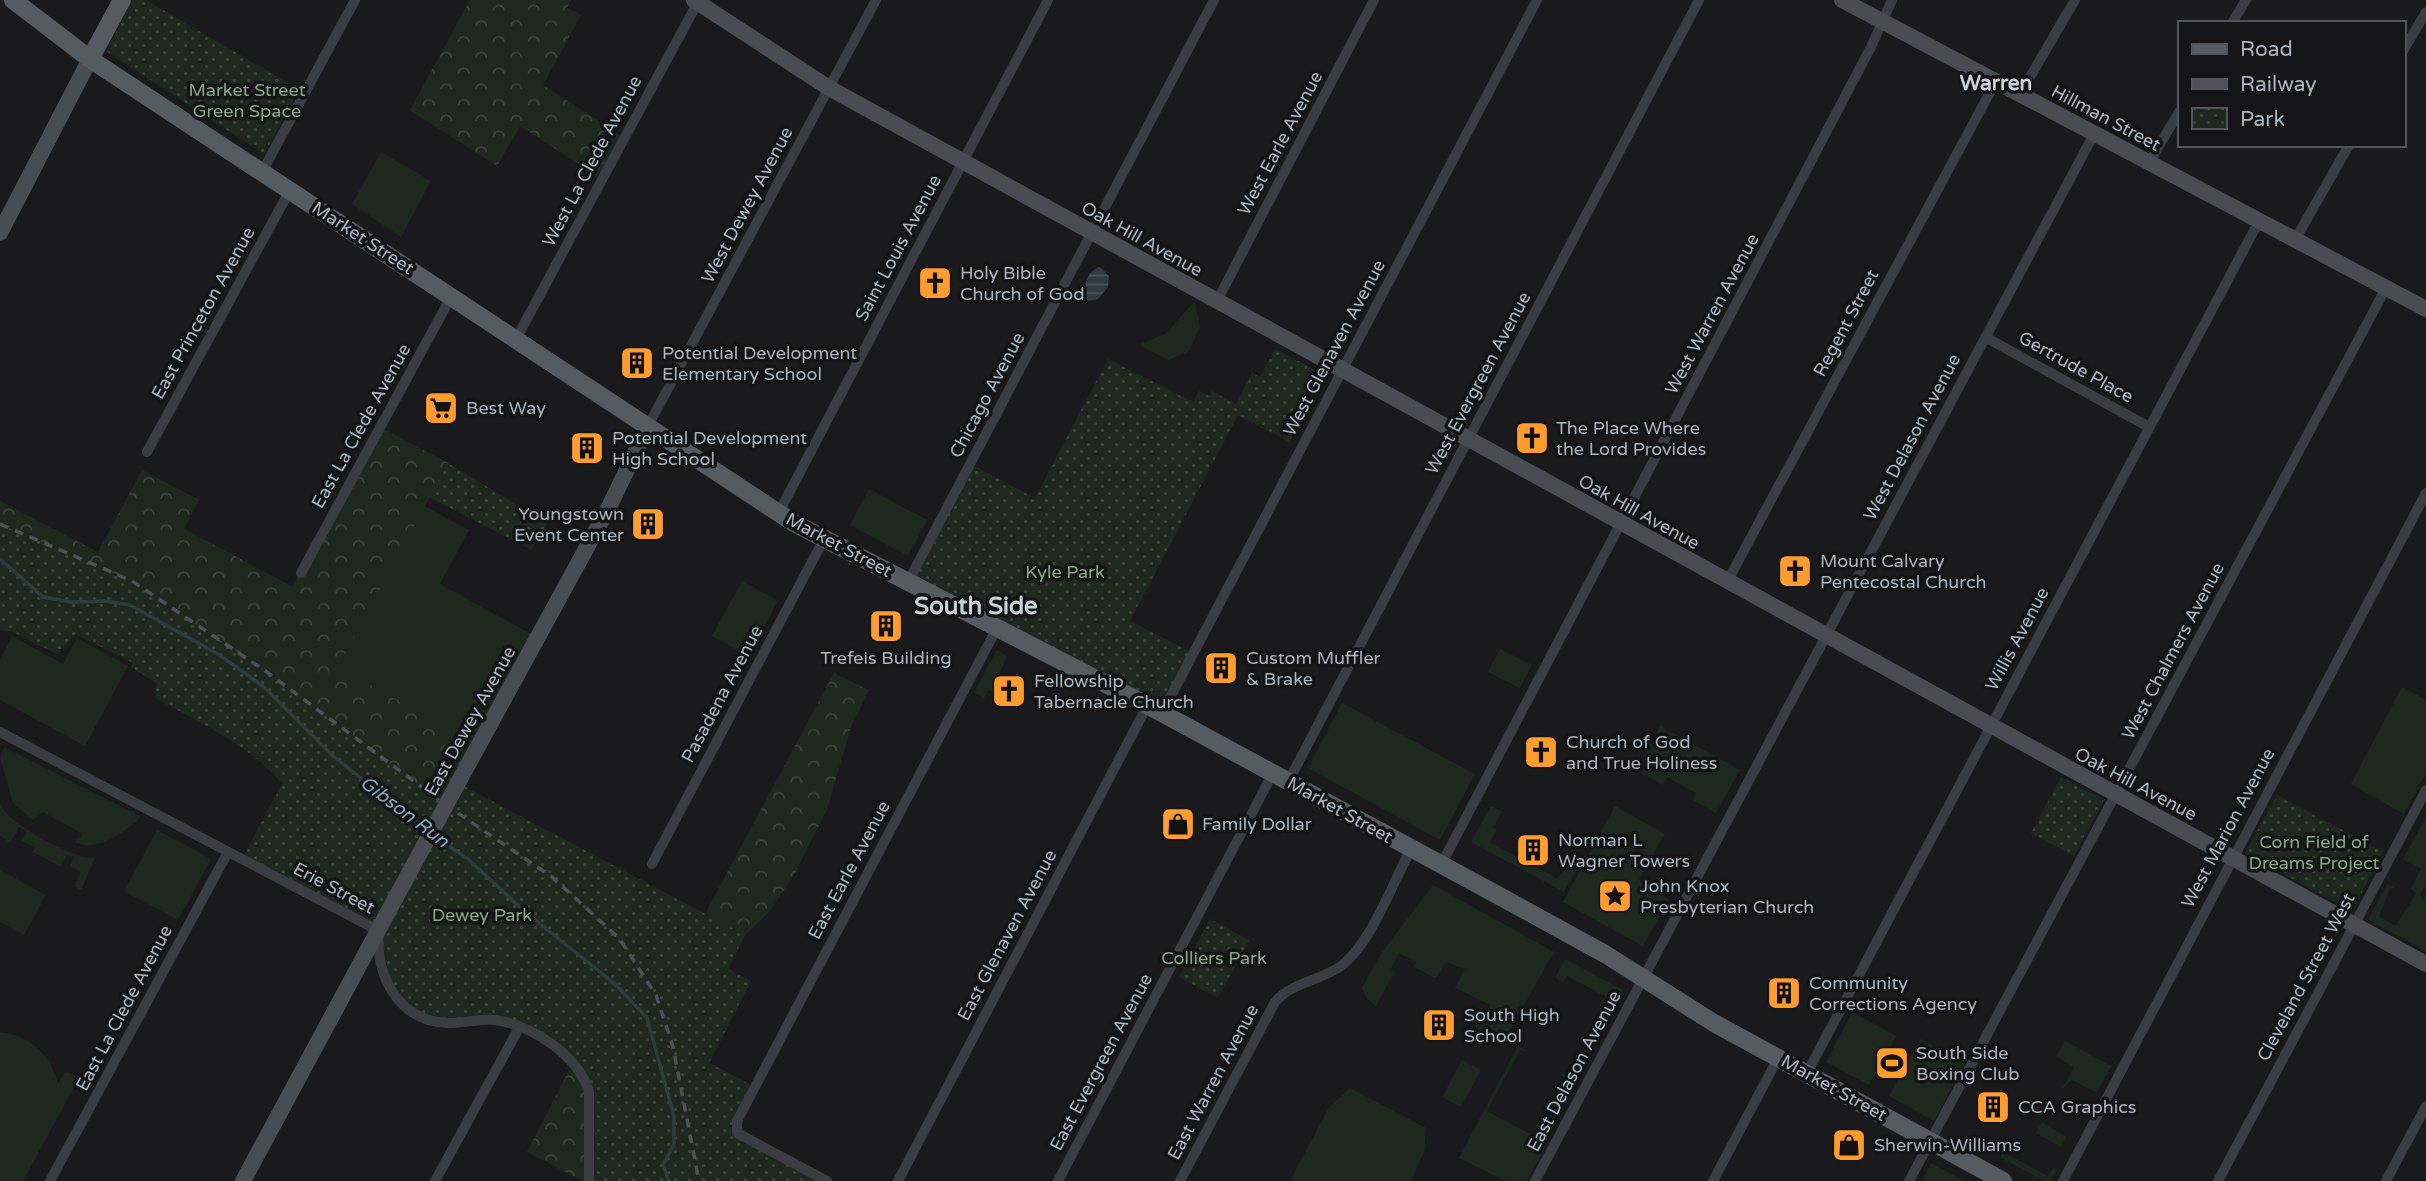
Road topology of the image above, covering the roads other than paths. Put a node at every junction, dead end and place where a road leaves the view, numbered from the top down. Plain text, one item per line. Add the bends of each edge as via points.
1 (13, 0) edge
2 (122, 0) edge
3 (355, 0) edge
4 (876, 0) edge
5 (1048, 0) edge
6 (1214, 0) edge
7 (1374, 0) edge
8 (1537, 0) edge
9 (1699, 0) edge
10 (1842, 0) edge
11 (1892, 0) edge
12 (2075, 0) edge
13 (2246, 0) edge
14 (697, 1) edge
15 (2426, 12) edge
16 (1881, 21) junction
17 (2233, 21) edge
18 (2405, 48) edge
19 (90, 59) junction
20 (1996, 81) junction
21 (829, 88) junction
22 (2020, 94) junction
23 (2178, 114) edge
24 (2094, 134) junction
25 (2348, 147) edge
26 (963, 162) junction
27 (2149, 163) junction
28 (262, 172) junction
29 (289, 190) junction
30 (2259, 221) junction
31 (0, 233) edge
32 (1092, 233) junction
33 (2295, 240) junction
34 (2386, 288) junction
35 (451, 297) junction
36 (1217, 301) junction
37 (2426, 309) edge
38 (1985, 337) junction
39 (516, 339) junction
40 (1342, 370) junction
41 (648, 426) junction
42 (2149, 428) junction
43 (1468, 440) junction
44 (147, 452) dead end
45 (2426, 493) edge
46 (779, 512) junction
47 (1621, 524) junction
48 (824, 539) junction
49 (301, 573) dead end
50 (908, 582) junction
51 (1727, 582) junction
52 (997, 628) junction
53 (1825, 637) junction
54 (1154, 709) junction
55 (1990, 727) junction
56 (0, 732) edge
57 (1280, 778) junction
58 (2426, 790) edge
59 (2116, 796) junction
60 (1411, 849) junction
61 (228, 852) junction
62 (2232, 858) junction
63 (652, 864) dead end
64 (1441, 865) junction
65 (2354, 925) junction
66 (379, 931) junction
67 (2426, 964) edge
68 (1643, 978) junction
69 (519, 1028) junction
70 (1778, 1058) junction
71 (1807, 1073) junction
72 (2426, 1106) edge
73 (1931, 1141) junction
74 (50, 1181) edge
75 (243, 1181) edge
76 (435, 1181) edge
77 (589, 1181) edge
78 (827, 1181) edge
79 (898, 1181) edge
80 (1058, 1181) edge
81 (1180, 1181) edge
82 (1535, 1181) edge
83 (1713, 1181) edge
84 (1909, 1181) edge
85 (2003, 1181) edge
86 (2063, 1181) edge
87 (2218, 1181) edge
88 (2386, 1181) edge

1 - 19 main road, Market Street
2 - 19 main road
3 - 28 street
4 - 21 street, West Dewey Avenue
5 - 26 street, Saint Louis Avenue
6 - 32 street, Chicago Avenue
7 - 36 street, West Earle Avenue
8 - 40 street, West Glenaven Avenue
9 - 43 street, West Evergreen Avenue
10 - 16 street, Hillman Street
11 - 16 street, West Warren Avenue
12 - 22 street
13 - 17 street
14 - 21 street, Oak Hill Avenue
14 - 39 street, West La Clede Avenue
15 - 18 street
16 - 20 street, Hillman Street
16 - 47 street, West Warren Avenue
19 - 28 main road, Market Street
19 - 31 street
20 - 22 street, Hillman Street
20 - 51 street, Regent Street
21 - 26 street, Oak Hill Avenue
21 - 41 street, West Dewey Avenue
22 - 24 street, Hillman Street
23 - 27 street
24 - 27 street, Hillman Street
24 - 38 street, West Delason Avenue
25 - 33 street
26 - 32 street, Oak Hill Avenue
26 - 46 street, Saint Louis Avenue
27 - 30 street, Hillman Street
28 - 29 main road, Market Street
29 - 35 main road, Market Street
29 - 44 street, East Princeton Avenue
30 - 33 street, Hillman Street
30 - 42 street, Willis Avenue
32 - 36 street, Oak Hill Avenue
32 - 50 street, Chicago Avenue
33 - 34 street, Hillman Street
34 - 37 street, Hillman Street
34 - 59 street, West Chalmers Avenue
35 - 39 main road, Market Street
35 - 49 street, East La Clede Avenue
36 - 40 street, Oak Hill Avenue
38 - 42 street, Gertrude Place
38 - 53 street, West Delason Avenue
39 - 41 main road, Market Street
40 - 43 street, Oak Hill Avenue
40 - 54 street, West Glenaven Avenue
41 - 46 main road, Market Street
41 - 66 street, East Dewey Avenue, bridge via 610,505
42 - 55 street, Willis Avenue
43 - 47 street, Oak Hill Avenue
43 - 57 street, West Evergreen Avenue
45 - 62 street, West Marion Avenue
46 - 48 main road, Market Street
47 - 51 street, Oak Hill Avenue
47 - 64 street, West Warren Avenue
48 - 50 main road, Market Street
48 - 63 street, Pasadena Avenue
50 - 52 main road, Market Street
51 - 53 street, Oak Hill Avenue
52 - 54 main road, Market Street
52 - 78 street, East Earle Avenue via 737,1121 736,1129 743,1137
53 - 55 street, Oak Hill Avenue
53 - 68 street, West Delason Avenue
54 - 57 main road, Market Street
54 - 79 street, East Glenaven Avenue
55 - 59 street, Oak Hill Avenue
55 - 71 street, Willis Avenue
56 - 61 street, Erie Street
57 - 60 main road, Market Street
57 - 80 street, East Evergreen Avenue
58 - 65 street, Cleveland Street West
59 - 62 street, Oak Hill Avenue
59 - 73 street, West Chalmers Avenue
60 - 64 main road, Market Street
60 - 81 street, East Warren Avenue via 1349,959 1287,989 1275,1002
61 - 66 street, Erie Street
61 - 74 street, East La Clede Avenue
62 - 65 street, Oak Hill Avenue
62 - 86 street, West Marion Avenue
64 - 68 main road, Market Street
65 - 67 street, Oak Hill Avenue
65 - 87 street, Cleveland Street West
66 - 69 street, Erie Street via 377,956 383,975 412,1013 445,1023 492,1019
66 - 75 street, East Dewey Avenue
68 - 70 main road, Market Street
68 - 82 street, East Delason Avenue
69 - 76 street
69 - 77 street, Erie Street via 568,1055 585,1078 591,1105
70 - 71 main road, Market Street
70 - 83 street
71 - 73 main road, Market Street
72 - 88 street
73 - 84 street, West Chalmers Avenue
73 - 85 main road, Market Street

